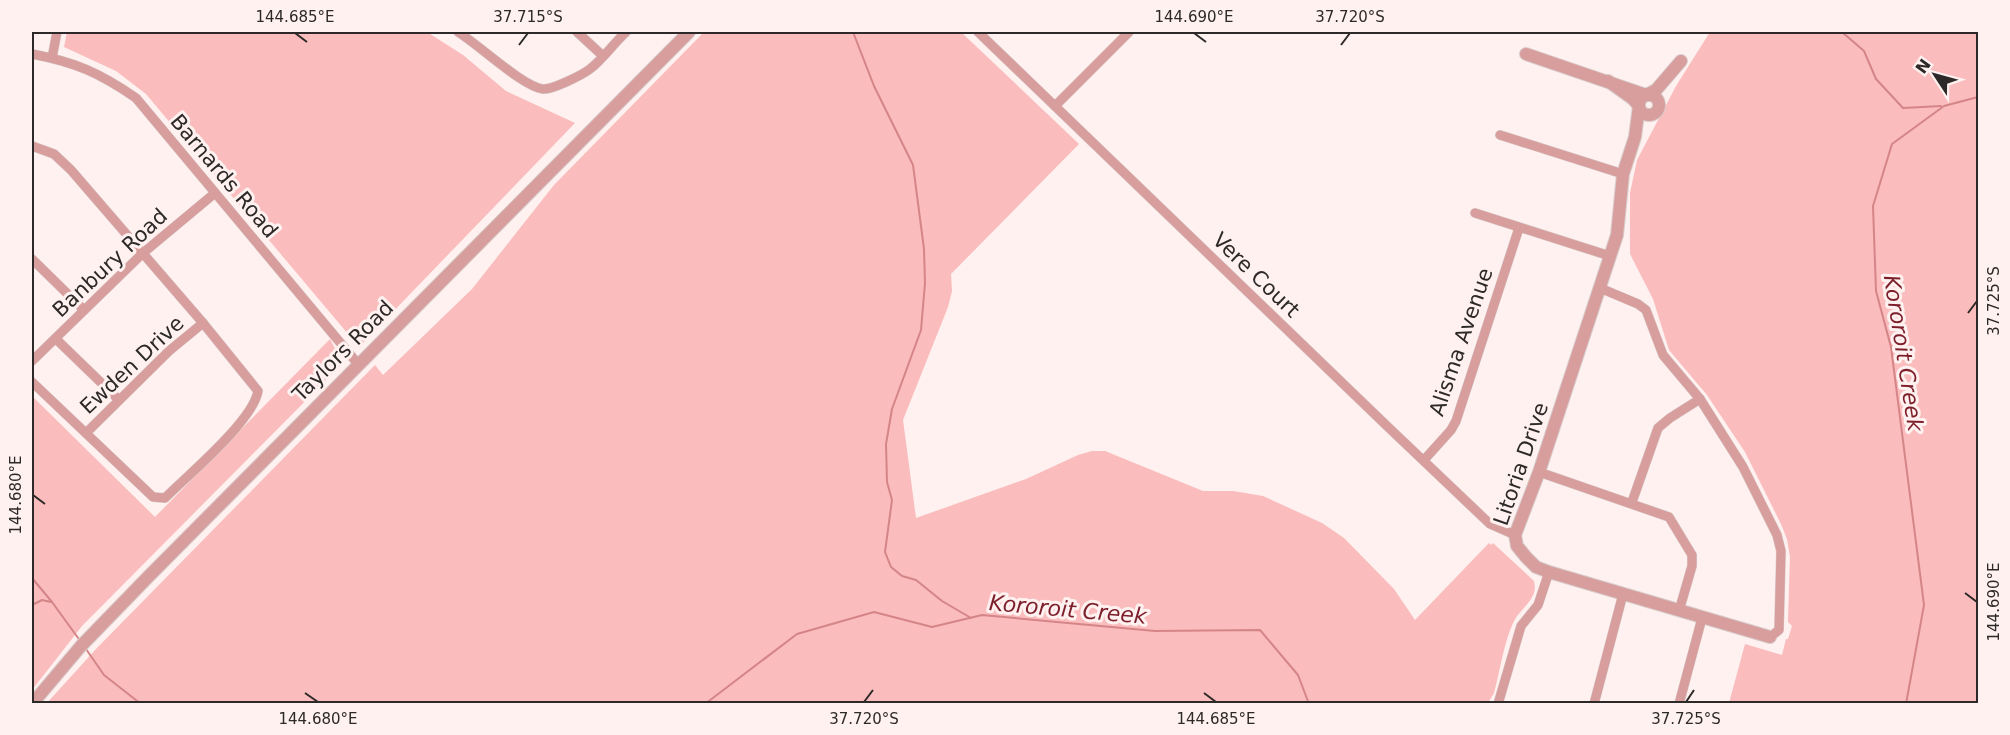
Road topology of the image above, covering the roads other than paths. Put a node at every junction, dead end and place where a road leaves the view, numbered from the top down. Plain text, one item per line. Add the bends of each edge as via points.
1 (57, 32) edge
2 (458, 32) edge
3 (577, 32) edge
4 (626, 32) edge
5 (689, 32) edge
6 (981, 32) edge
7 (1129, 32) edge
8 (32, 54) edge
9 (1526, 54) dead end
10 (603, 56) junction
11 (52, 58) junction
12 (1608, 81) junction
13 (1646, 95) junction
14 (1055, 106) junction
15 (1639, 106) junction
16 (1656, 109) junction
17 (1500, 135) dead end
18 (32, 146) edge
19 (1630, 155) junction
20 (1623, 174) junction
21 (215, 193) junction
22 (1475, 213) dead end
23 (1519, 228) junction
24 (143, 253) junction
25 (1610, 256) junction
26 (32, 259) edge
27 (1600, 288) junction
28 (84, 310) junction
29 (203, 323) junction
30 (56, 339) junction
31 (32, 361) edge
32 (358, 364) junction
33 (32, 382) edge
34 (1700, 399) junction
35 (119, 400) junction
36 (86, 433) junction
37 (1424, 460) junction
38 (1539, 472) junction
39 (1632, 502) junction
40 (1515, 535) junction
41 (1549, 572) junction
42 (1623, 594) junction
43 (1679, 611) junction
44 (1702, 618) junction
45 (1775, 633) joint
46 (32, 704) edge
47 (1498, 704) edge
48 (1594, 704) edge
49 (1679, 704) edge

1 - 11 street
2 - 10 street via 515,75 542,89 590,69
3 - 10 street
4 - 10 street
5 - 32 street, Taylors Road
6 - 14 street, Vere Court
7 - 14 street
8 - 11 street, Barnards Road
9 - 12 street
11 - 21 street, Barnards Road via 108,78 136,98
12 - 13 street
12 - 15 street
13 - 15 street, Litoria Drive
13 - 16 street via 1656,97
13 - 16 street, Litoria Drive via 1656,90 1681,61
14 - 37 street, Vere Court
15 - 16 street via 1644,114
15 - 19 street, Litoria Drive
16 - 19 street, Litoria Drive
17 - 20 street
18 - 24 street via 54,154 71,170
19 - 20 street, Litoria Drive
20 - 25 street, Litoria Drive via 1617,236
21 - 24 street, Banbury Road
21 - 32 street, Barnards Road
22 - 23 street
23 - 25 street
23 - 37 street, Alisma Avenue via 1456,421
24 - 28 street, Banbury Road
24 - 29 street
25 - 27 street, Litoria Drive
26 - 28 street
27 - 34 street via 1646,310 1663,355
27 - 38 street, Litoria Drive
28 - 30 street, Banbury Road
29 - 35 street, Ewden Drive
29 - 36 street via 258,391 257,398 238,426 165,498 153,497
30 - 31 street, Banbury Road
30 - 35 street
32 - 46 street, Taylors Road via 109,617
33 - 36 street
34 - 39 street via 1658,428
34 - 45 street via 1743,467 1776,535 1781,551
35 - 36 street, Ewden Drive
37 - 40 street, Vere Court via 1490,524
38 - 39 street
38 - 40 street, Litoria Drive
39 - 43 street via 1669,517 1692,555
40 - 41 street, Litoria Drive via 1517,546 1526,557
41 - 42 street, Litoria Drive
41 - 47 street via 1538,605 1521,627
42 - 43 street, Litoria Drive
42 - 48 street
43 - 44 street, Litoria Drive
44 - 45 street, Litoria Drive
44 - 49 street

